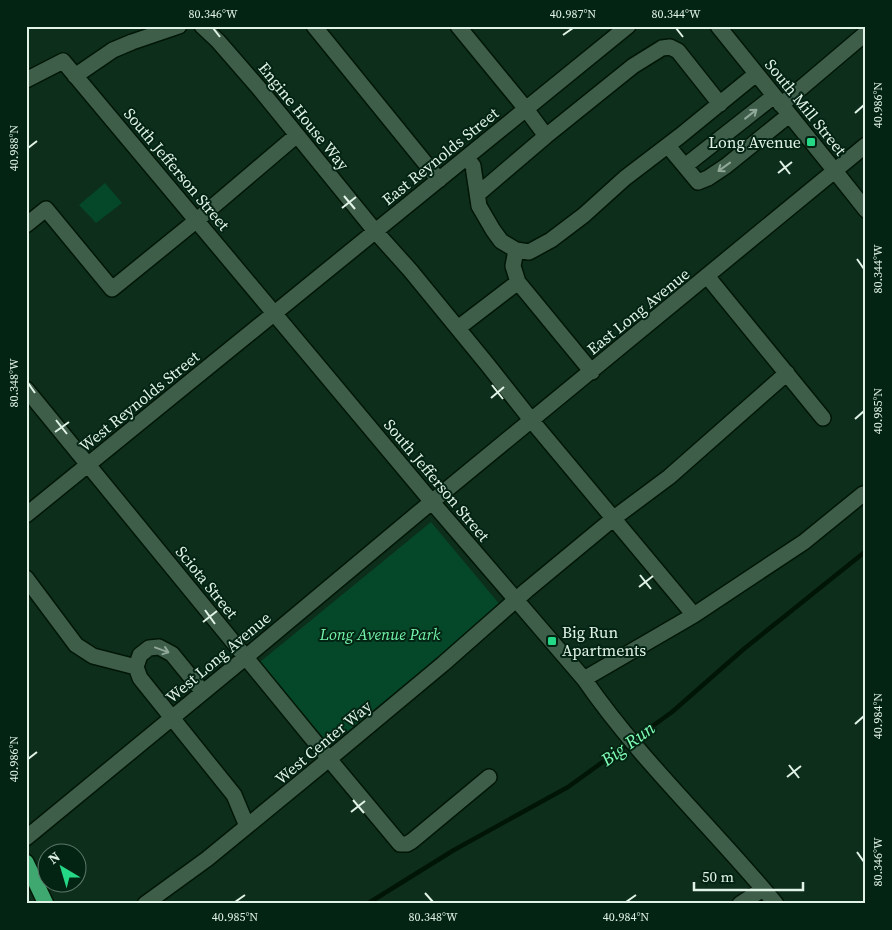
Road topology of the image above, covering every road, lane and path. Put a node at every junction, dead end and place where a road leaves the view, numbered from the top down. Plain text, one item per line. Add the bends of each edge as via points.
1 (179, 26) edge
2 (202, 26) edge
3 (314, 26) edge
4 (458, 26) edge
5 (628, 26) edge
6 (718, 26) edge
7 (866, 34) edge
8 (756, 74) junction
9 (75, 76) junction
10 (26, 80) edge
11 (720, 104) junction
12 (781, 105) junction
13 (526, 110) junction
14 (297, 135) junction
15 (546, 136) junction
16 (668, 146) junction
17 (866, 146) edge
18 (467, 158) junction
19 (685, 166) junction
20 (835, 171) junction
21 (439, 180) junction
22 (478, 194) junction
23 (866, 210) edge
24 (197, 220) junction
25 (26, 225) edge
26 (375, 232) junction
27 (516, 250) junction
28 (707, 276) junction
29 (518, 282) junction
30 (274, 314) junction
31 (458, 328) junction
32 (592, 372) junction
33 (787, 373) junction
34 (26, 388) edge
35 (823, 418) dead end
36 (532, 421) junction
37 (89, 465) junction
38 (863, 494) dead end
39 (432, 502) junction
40 (26, 516) edge
41 (614, 518) junction
42 (26, 578) edge
43 (516, 599) junction
44 (694, 615) junction
45 (246, 657) junction
46 (136, 667) junction
47 (584, 679) junction
48 (203, 692) junction
49 (172, 718) junction
50 (329, 759) junction
51 (489, 778) dead end
52 (247, 826) junction
53 (26, 838) edge
54 (26, 862) edge
55 (763, 889) junction
56 (46, 904) edge
57 (145, 904) edge
58 (740, 904) edge
59 (776, 904) edge

1 - 9 street via 113,50
2 - 14 street, Engine House Way
3 - 21 street
4 - 13 street
5 - 13 street, East Reynolds Street
6 - 8 street, South Mill Street
7 - 12 street
8 - 11 street
8 - 12 street, South Mill Street
9 - 10 street via 62,61
9 - 24 street, South Jefferson Street
11 - 15 street via 678,51 662,48 633,66
11 - 16 street
19 -> 12 street
12 -> 19 street via 726,166 708,178 698,182
12 - 20 street, South Mill Street
13 - 15 street
13 - 18 street, East Reynolds Street
14 - 24 street
14 - 26 street, Engine House Way
15 - 22 street
16 - 19 street
16 - 27 street via 552,240 528,252
17 - 20 street, East Long Avenue
18 - 21 street, East Reynolds Street
18 - 22 street via 473,166
20 - 23 street, South Mill Street
20 - 28 street, East Long Avenue
21 - 26 street, East Reynolds Street
22 - 27 street via 479,206 493,230
24 - 25 street via 112,289 46,209
24 - 30 street, South Jefferson Street
26 - 30 street, East Reynolds Street
26 - 31 street, Engine House Way
27 - 29 street via 513,266
28 - 32 street, East Long Avenue
28 - 33 street
29 - 31 street
29 - 32 street
30 - 37 street, West Reynolds Street
30 - 39 street, South Jefferson Street
31 - 36 street, Engine House Way
32 - 36 street, East Long Avenue
33 - 35 street
33 - 41 street, West Center Way via 669,477
34 - 37 street, Sciota Street
36 - 39 street, East Long Avenue
36 - 41 street, Engine House Way
37 - 40 street, West Reynolds Street
37 - 45 street, Sciota Street
38 - 44 street via 804,542
39 - 43 street, South Jefferson Street
39 - 45 street, West Long Avenue
41 - 43 street, West Center Way
41 - 44 street, Engine House Way
42 - 46 street via 76,645 93,656
43 - 47 street, South Jefferson Street
43 - 50 street, West Center Way
44 - 47 street
45 - 48 street, West Long Avenue
45 - 50 street, Sciota Street
46 -> 48 street via 140,655 149,648 159,647 172,654
46 - 49 street via 140,678
47 - 55 street, South Jefferson Street via 645,756
48 - 49 street, West Long Avenue
49 - 52 street via 234,795
49 - 53 street, West Long Avenue
50 - 51 street, Sciota Street via 400,844 412,841
50 - 52 street, West Center Way
52 - 57 street, West Center Way
54 - 56 main road
55 - 58 street
55 - 59 street, South Jefferson Street

